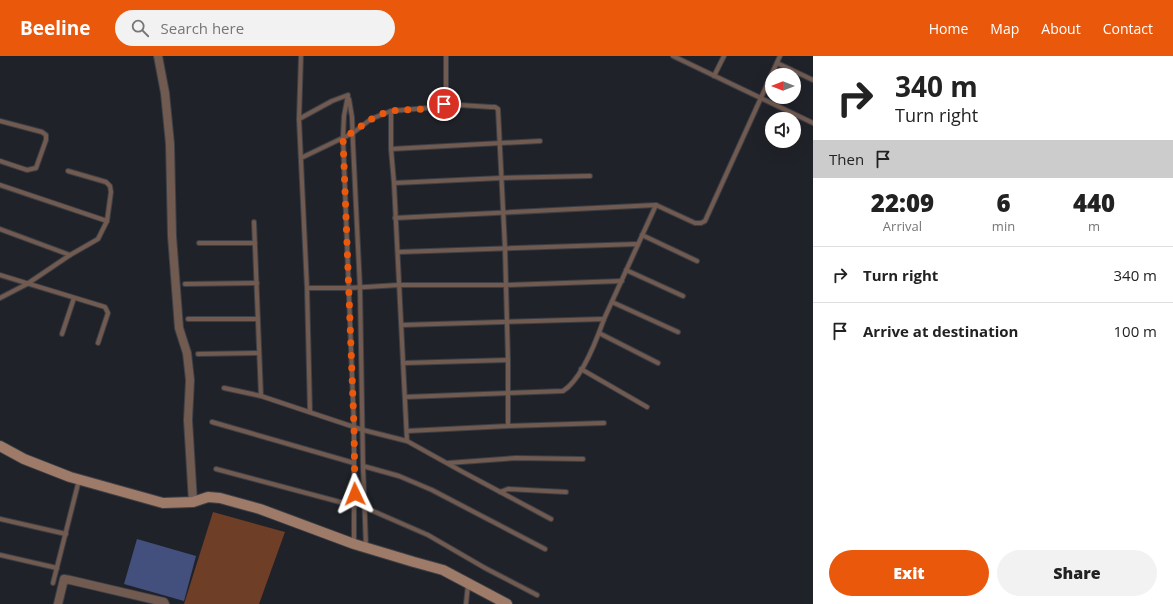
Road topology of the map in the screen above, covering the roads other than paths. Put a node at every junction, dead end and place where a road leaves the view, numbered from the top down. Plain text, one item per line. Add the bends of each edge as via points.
1 (158, 56) edge
2 (301, 56) edge
3 (446, 56) edge
4 (673, 56) edge
5 (724, 56) edge
6 (780, 56) edge
7 (777, 63) junction
8 (714, 76) junction
9 (813, 80) edge
10 (348, 95) junction
11 (760, 98) junction
12 (444, 104) junction
13 (391, 111) junction
14 (299, 119) junction
15 (0, 121) edge
16 (813, 123) edge
17 (353, 133) junction
18 (343, 138) junction
19 (540, 141) dead end
20 (500, 143) junction
21 (391, 149) junction
22 (301, 158) junction
23 (0, 161) edge
24 (68, 171) dead end
25 (590, 176) dead end
26 (501, 178) junction
27 (394, 183) junction
28 (0, 185) edge
29 (656, 205) junction
30 (503, 213) junction
31 (396, 218) junction
32 (107, 221) junction
33 (254, 222) dead end
34 (0, 229) edge
35 (642, 235) junction
36 (199, 243) dead end
37 (255, 243) junction
38 (638, 244) junction
39 (505, 248) junction
40 (398, 252) junction
41 (70, 256) junction
42 (697, 261) dead end
43 (626, 270) junction
44 (0, 275) edge
45 (622, 281) junction
46 (257, 283) junction
47 (27, 284) junction
48 (184, 284) dead end
49 (399, 285) junction
50 (506, 285) junction
51 (306, 288) junction
52 (349, 288) junction
53 (360, 288) junction
54 (683, 296) dead end
55 (0, 298) edge
56 (74, 298) junction
57 (612, 302) junction
58 (188, 319) dead end
59 (258, 319) junction
60 (604, 319) junction
61 (507, 322) junction
62 (402, 325) junction
63 (678, 332) dead end
64 (599, 333) junction
65 (62, 334) dead end
66 (98, 343) dead end
67 (259, 353) junction
68 (198, 354) dead end
69 (508, 360) junction
70 (403, 363) junction
71 (658, 363) dead end
72 (581, 369) junction
73 (224, 388) dead end
74 (509, 394) junction
75 (261, 396) junction
76 (405, 397) junction
77 (647, 407) dead end
78 (310, 412) junction
79 (212, 422) dead end
80 (604, 423) dead end
81 (508, 426) junction
82 (354, 427) junction
83 (363, 430) junction
84 (407, 431) junction
85 (407, 441) junction
86 (0, 446) edge
87 (583, 459) dead end
88 (354, 463) junction
89 (447, 463) junction
90 (363, 466) junction
91 (216, 469) dead end
92 (79, 480) junction
93 (499, 492) junction
94 (566, 492) dead end
95 (193, 502) junction
96 (355, 506) junction
97 (366, 508) junction
98 (0, 519) edge
99 (551, 520) dead end
100 (66, 534) junction
101 (354, 544) junction
102 (366, 548) junction
103 (546, 549) dead end
104 (0, 555) edge
105 (57, 568) junction
106 (55, 576) junction
107 (64, 579) junction
108 (54, 583) dead end
109 (468, 583) junction
110 (537, 595) dead end
111 (58, 604) edge
112 (165, 604) edge
113 (466, 604) edge
114 (507, 604) edge

1 - 95 street via 170,144 172,236 179,328 187,352 190,380 188,420
2 - 14 lane
3 - 12 lane
4 - 8 lane
5 - 8 lane
6 - 7 lane
7 - 9 lane
7 - 11 lane
8 - 11 lane
10 - 14 lane via 332,100
10 - 17 lane
10 - 18 lane
11 - 16 lane
11 - 29 lane via 705,221 695,223
12 - 13 lane
12 - 20 lane via 498,109
13 - 17 lane via 371,119
13 - 21 lane
14 - 22 lane
15 - 23 lane via 46,135 36,168 27,170
17 - 18 lane
17 - 53 lane
18 - 22 lane
18 - 52 lane
19 - 20 lane
20 - 21 lane
20 - 26 lane
21 - 27 lane
22 - 51 lane
24 - 32 lane via 106,182 110,186
25 - 26 lane
26 - 27 lane
26 - 30 lane
27 - 31 lane
28 - 32 lane
29 - 30 lane
29 - 35 lane
30 - 31 lane
30 - 39 lane
31 - 40 lane
32 - 41 lane via 98,239
33 - 37 lane
34 - 41 lane
35 - 38 lane
35 - 42 lane
36 - 37 lane
37 - 46 lane
38 - 39 lane
38 - 43 lane
39 - 40 lane
39 - 50 lane
40 - 49 lane
41 - 47 lane
43 - 45 lane
43 - 54 lane
44 - 47 lane
45 - 50 lane
45 - 57 lane
46 - 48 lane
46 - 59 lane
47 - 55 lane
47 - 56 lane
49 - 50 lane
49 - 53 lane
49 - 62 lane
50 - 61 lane
51 - 52 lane
51 - 78 lane
52 - 53 lane
52 - 82 lane
53 - 83 lane
56 - 65 lane
56 - 66 lane via 105,307 108,313
57 - 60 lane
57 - 63 lane
58 - 59 lane
59 - 67 lane
60 - 61 lane
60 - 64 lane
61 - 62 lane
61 - 69 lane
62 - 70 lane
64 - 71 lane
64 - 72 lane
67 - 68 lane
67 - 75 lane
69 - 70 lane
69 - 74 lane
70 - 76 lane
72 - 74 lane via 570,387 563,391
72 - 77 lane
73 - 75 lane
74 - 76 lane
74 - 81 lane
75 - 78 lane
76 - 84 lane
78 - 82 lane
79 - 88 lane
80 - 81 lane
81 - 84 lane
82 - 83 lane
82 - 88 lane
83 - 85 lane
83 - 90 lane
84 - 85 lane
85 - 89 lane
86 - 92 street via 24,459
87 - 89 lane via 516,458
88 - 96 lane
89 - 93 lane
90 - 97 lane
90 - 103 lane via 399,476 432,490
91 - 96 lane
92 - 95 street via 163,503
92 - 100 lane
93 - 94 lane via 508,489
93 - 99 lane
95 - 101 street via 208,497 220,498 254,507
96 - 101 lane
97 - 102 lane
97 - 110 lane via 428,535
98 - 100 lane
100 - 105 lane
101 - 102 street
102 - 109 street via 444,570
104 - 105 lane
105 - 106 lane
106 - 107 lane
106 - 108 lane
107 - 111 street
107 - 112 street
109 - 113 lane
109 - 114 street

